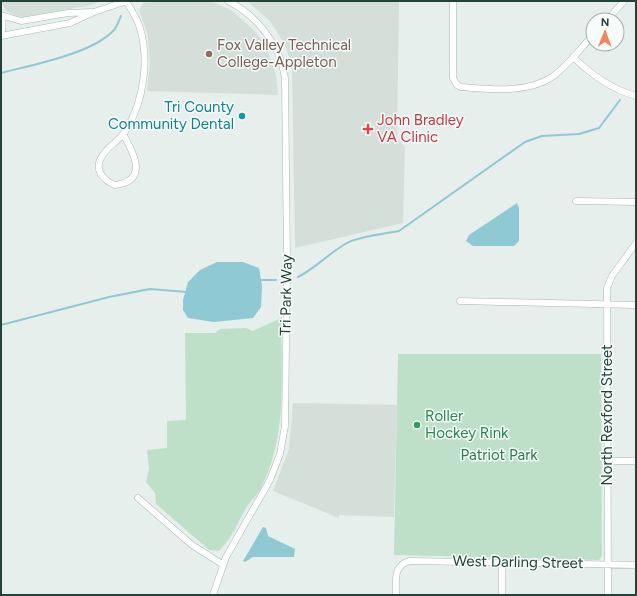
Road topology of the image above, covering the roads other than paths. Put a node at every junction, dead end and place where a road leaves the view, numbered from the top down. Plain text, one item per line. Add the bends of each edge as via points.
1 (126, 1) edge
2 (228, 1) edge
3 (453, 1) edge
4 (622, 2) edge
5 (94, 12) junction
6 (614, 12) edge
7 (1, 16) edge
8 (1, 29) edge
9 (1, 36) edge
10 (585, 43) edge
11 (573, 56) junction
12 (636, 96) edge
13 (123, 134) junction
14 (576, 200) dead end
15 (636, 202) edge
16 (636, 243) edge
17 (460, 301) dead end
18 (607, 304) junction
19 (636, 305) edge
20 (607, 461) junction
21 (636, 461) edge
22 (138, 498) dead end
23 (502, 562) junction
24 (222, 564) junction
25 (608, 565) junction
26 (636, 565) edge
27 (212, 595) edge
28 (396, 595) edge
29 (502, 595) edge
30 (608, 595) edge

1 - 5 street
1 - 13 street via 139,26 144,61 136,107
2 - 24 street, Tri Park Way via 246,13 266,33 282,64 285,81 287,249 285,414 282,443 270,480
3 - 11 street via 453,78 456,84 466,87 528,87 552,77
4 - 6 street
5 - 7 street via 68,13 21,21
5 - 9 street via 70,23
7 - 8 main road
10 - 11 street
11 - 12 street via 614,89
13 - 13 street via 100,159 99,164 103,178 115,185 129,181 137,167 133,152
14 - 15 street
16 - 18 street, North Rexford Street via 609,282
17 - 18 street
18 - 19 street
18 - 20 street, North Rexford Street
20 - 21 street
20 - 25 street, North Rexford Street
22 - 24 street via 192,545
23 - 25 street, West Darling Street
23 - 28 street, West Darling Street via 410,561 400,565 396,572
23 - 29 street
24 - 27 street, Tri Park Way
25 - 26 street, West Darling Street
25 - 30 street, North Rexford Street

